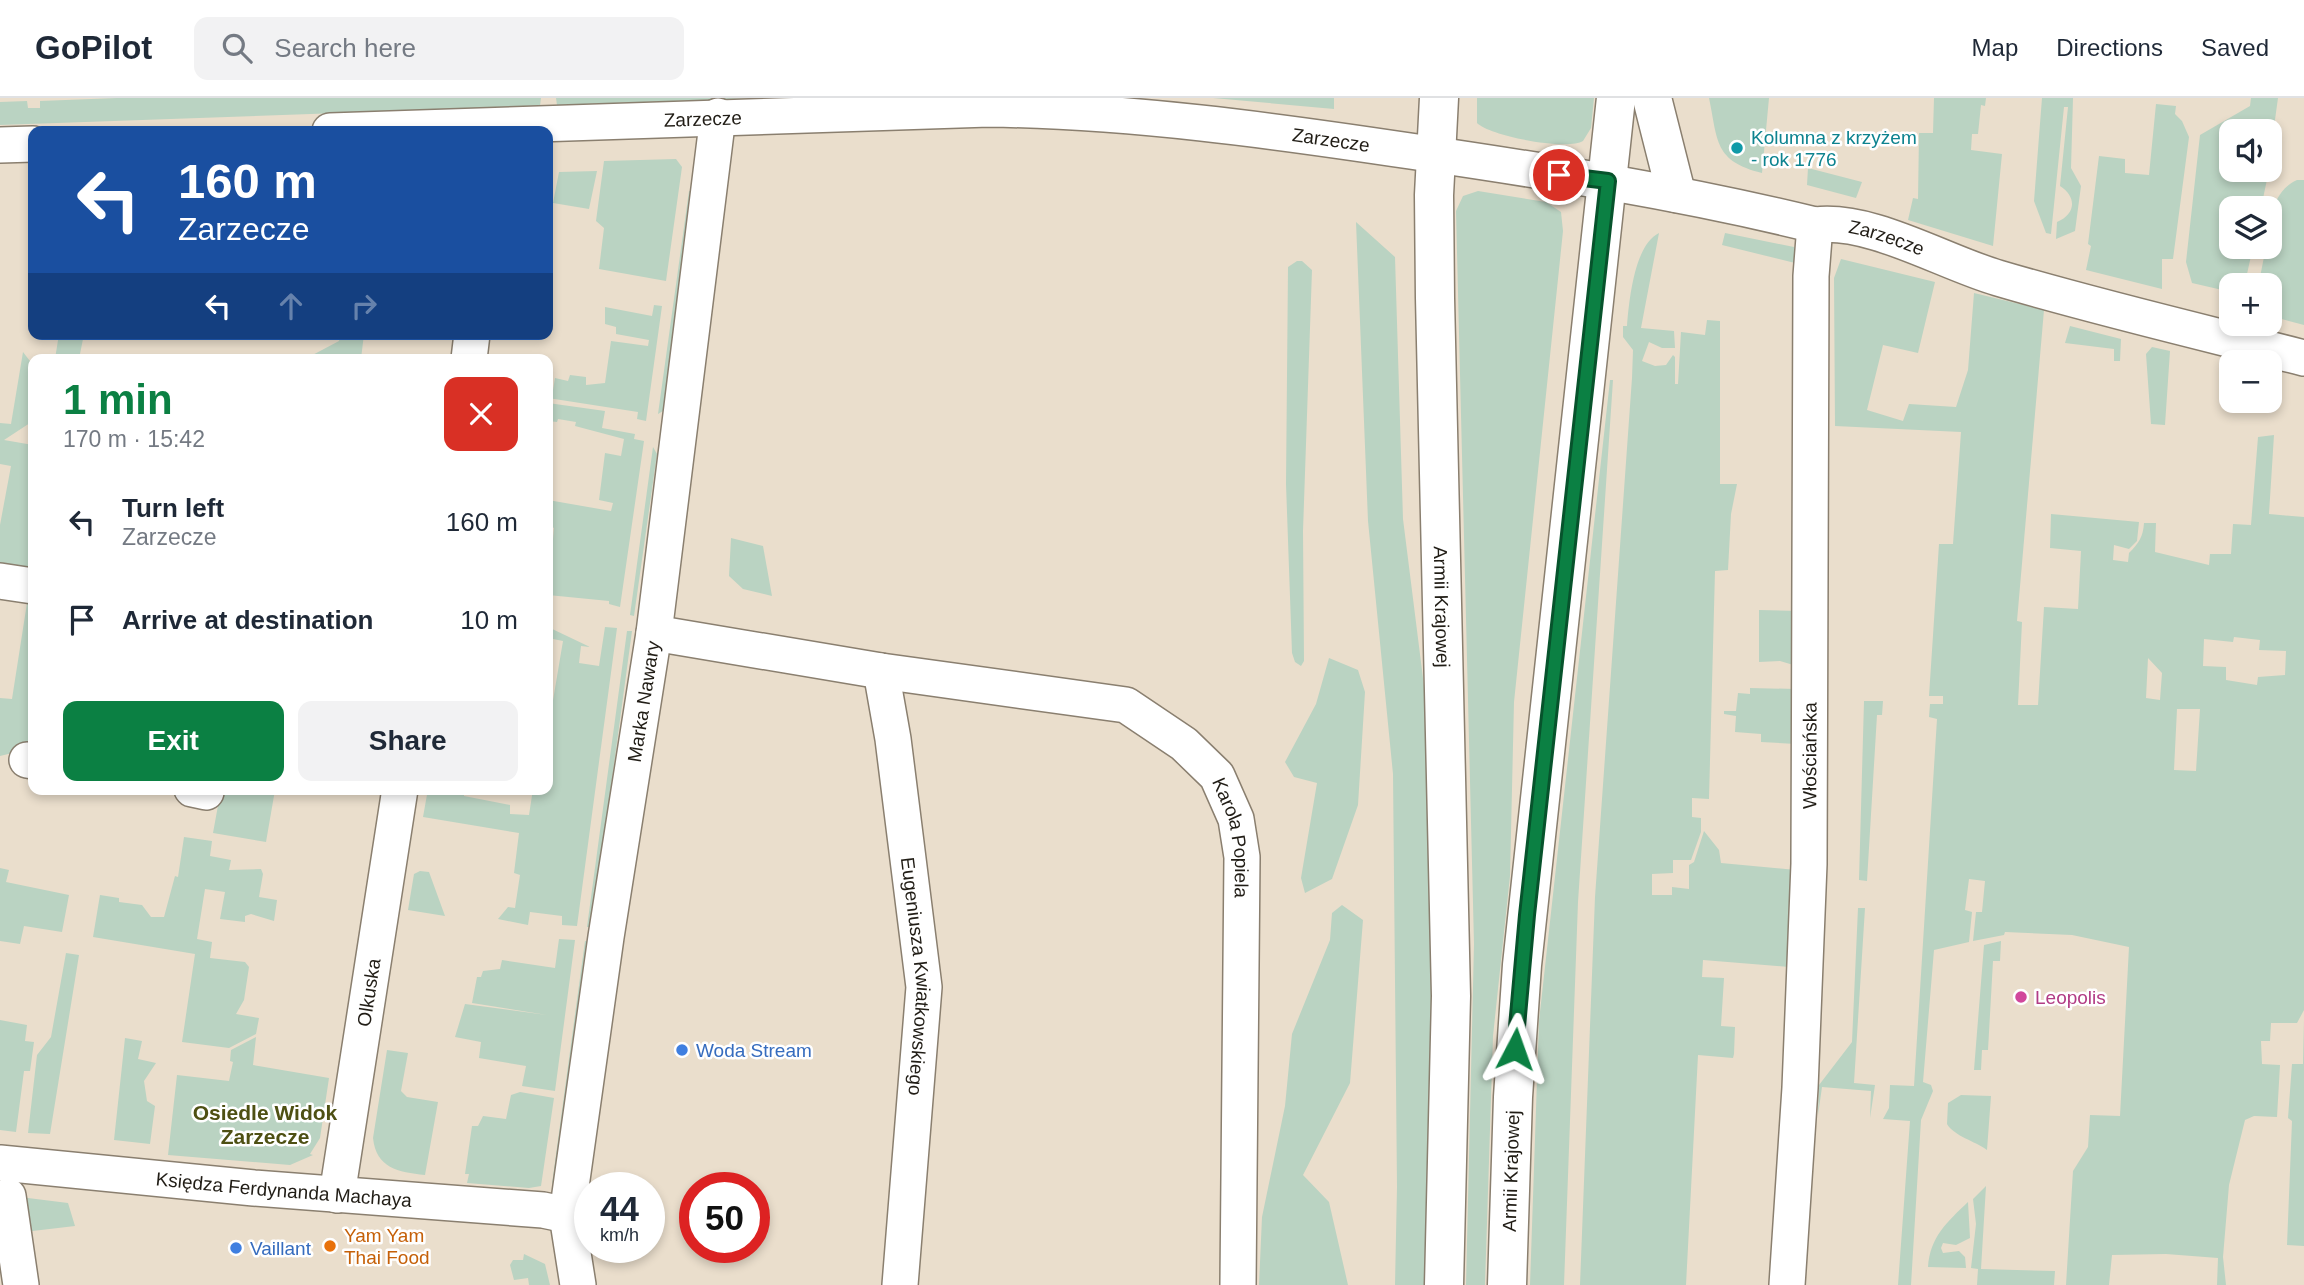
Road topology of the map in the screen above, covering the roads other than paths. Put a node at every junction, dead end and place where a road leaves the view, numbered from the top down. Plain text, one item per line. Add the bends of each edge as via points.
1 (1438, 98) edge
2 (1616, 98) edge
3 (1652, 98) edge
4 (1074, 104) edge
5 (718, 116) junction
6 (540, 126) edge
7 (28, 144) edge
8 (0, 145) edge
9 (1435, 154) junction
10 (1608, 181) junction
11 (1676, 193) junction
12 (1815, 225) junction
13 (2304, 358) edge
14 (0, 581) edge
15 (28, 585) edge
16 (654, 633) junction
17 (881, 671) junction
18 (399, 795) edge
19 (4, 1179) edge
20 (337, 1195) junction
21 (567, 1215) junction
22 (20, 1285) edge
23 (578, 1285) edge
24 (900, 1285) edge
25 (1238, 1285) edge
26 (1444, 1285) edge
27 (1507, 1285) edge
28 (1787, 1285) edge

1 - 9 main road, Armii Krajowej
2 - 10 main road, Armii Krajowej
3 - 11 main road
4 - 5 street, Zarzecze
4 - 9 street, Zarzecze
5 - 6 street, Zarzecze
5 - 16 street, Marka Nawary
7 - 8 street
9 - 10 street, Zarzecze
9 - 26 main road, Armii Krajowej via 1451,971
10 - 11 street, Zarzecze
10 - 27 main road, Armii Krajowej via 1521,977
11 - 12 street, Zarzecze
12 - 13 street, Zarzecze via 1863,228 2000,279
12 - 28 street, Włościańska via 1811,276 1809,864
14 - 15 street
16 - 17 street, Karola Popiela
16 - 21 street, Marka Nawary
17 - 24 street, Eugeniusza Kwiatkowskiego via 924,987
17 - 25 street, Karola Popiela via 1126,705 1184,744 1217,776 1236,819 1241,857
18 - 20 street, Olkuska
19 - 20 street, Księdza Ferdynanda Machaya
19 - 22 street
20 - 21 street, Księdza Ferdynanda Machaya
21 - 23 street, Marka Nawary

